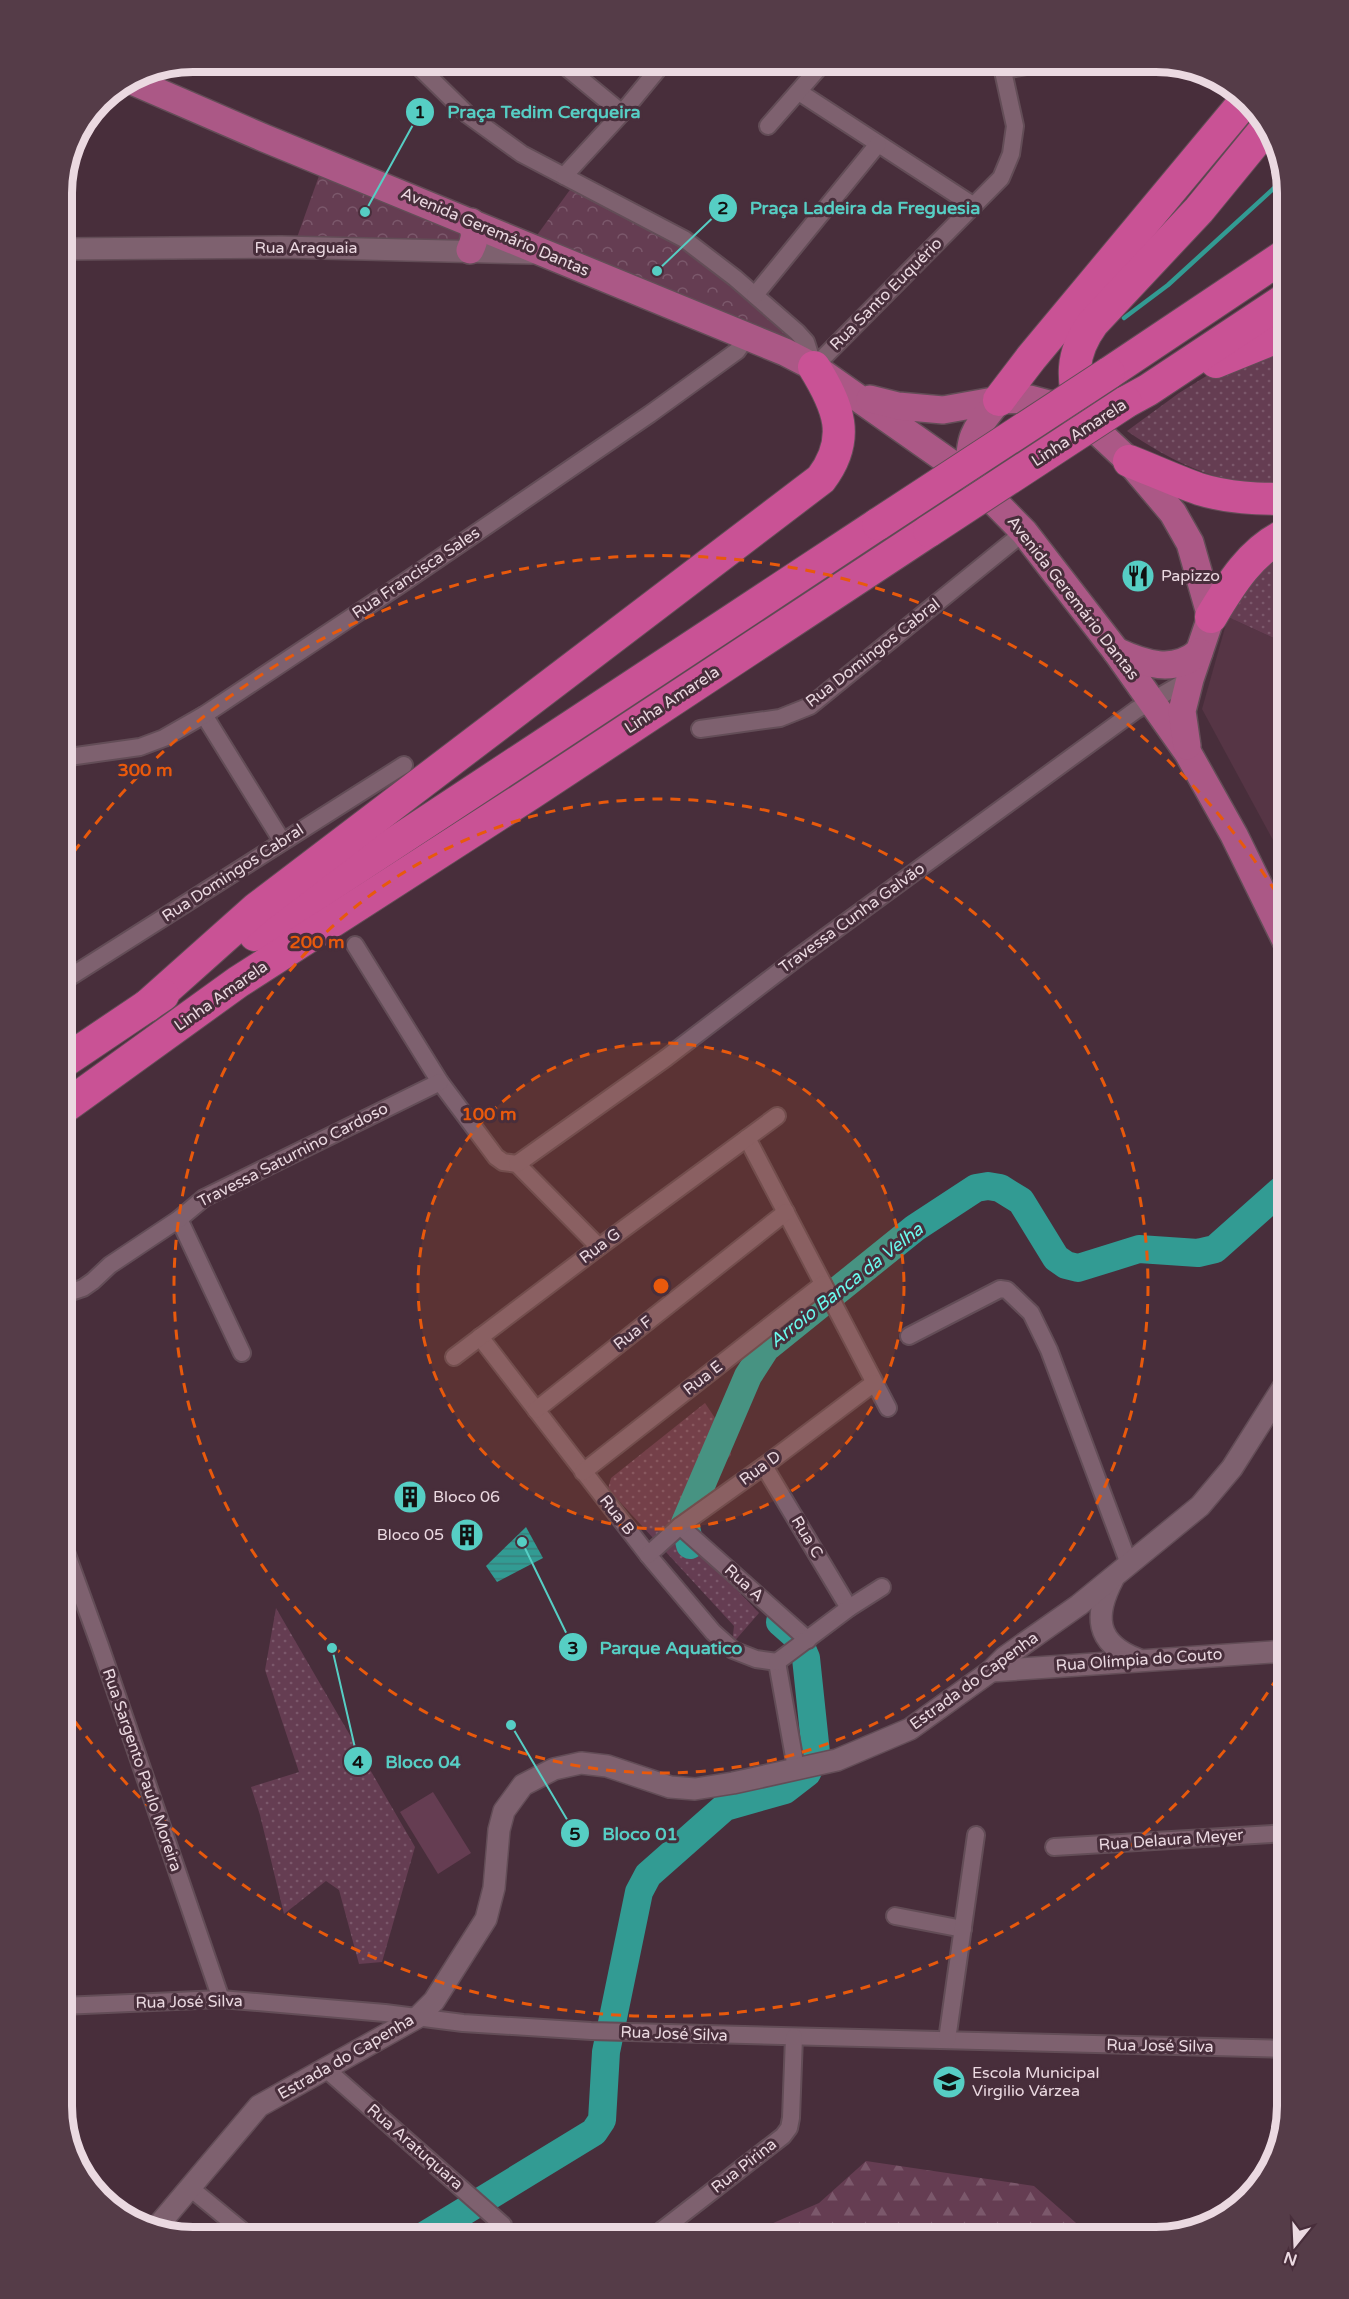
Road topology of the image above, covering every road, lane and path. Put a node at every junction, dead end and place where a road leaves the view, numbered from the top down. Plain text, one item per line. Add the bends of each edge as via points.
1 (424, 72) edge
2 (572, 72) edge
3 (656, 72) edge
4 (816, 72) edge
5 (1004, 72) edge
6 (139, 84) edge
7 (799, 92) junction
8 (1240, 106) edge
9 (622, 113) junction
10 (768, 126) dead end
11 (1262, 134) edge
12 (878, 144) junction
13 (564, 176) junction
14 (974, 206) junction
15 (471, 222) junction
16 (72, 249) edge
17 (470, 250) junction
18 (550, 255) junction
19 (1277, 261) edge
20 (755, 295) junction
21 (1277, 305) edge
22 (1277, 337) edge
23 (746, 338) junction
24 (814, 367) junction
25 (855, 395) junction
26 (1137, 396) junction
27 (999, 400) junction
28 (1082, 416) junction
29 (1129, 461) junction
30 (969, 476) junction
31 (1277, 499) edge
32 (1024, 532) junction
33 (1277, 541) edge
34 (1211, 617) junction
35 (1116, 651) junction
36 (1199, 652) junction
37 (1190, 679) junction
38 (1153, 701) junction
39 (204, 715) junction
40 (700, 729) dead end
41 (1188, 753) junction
42 (72, 757) edge
43 (404, 765) dead end
44 (282, 841) junction
45 (1277, 923) edge
46 (355, 945) dead end
47 (72, 976) edge
48 (147, 1006) junction
49 (72, 1056) edge
50 (440, 1082) junction
51 (72, 1102) edge
52 (777, 1116) dead end
53 (747, 1138) junction
54 (517, 1164) junction
55 (786, 1212) junction
56 (179, 1219) junction
57 (599, 1246) junction
58 (823, 1284) junction
59 (72, 1292) edge
60 (909, 1336) dead end
61 (480, 1337) junction
62 (243, 1353) dead end
63 (454, 1356) dead end
64 (874, 1383) junction
65 (1277, 1397) edge
66 (888, 1408) dead end
67 (536, 1410) junction
68 (764, 1466) junction
69 (583, 1472) junction
70 (680, 1526) junction
71 (648, 1555) junction
72 (72, 1569) edge
73 (1122, 1570) junction
74 (882, 1587) dead end
75 (849, 1608) junction
76 (806, 1642) junction
77 (1277, 1652) edge
78 (782, 1658) junction
79 (1140, 1660) junction
80 (991, 1671) junction
81 (797, 1768) junction
82 (1277, 1834) edge
83 (976, 1835) dead end
84 (1054, 1847) dead end
85 (895, 1916) dead end
86 (963, 1929) junction
87 (221, 1999) junction
88 (72, 2006) edge
89 (418, 2017) junction
90 (794, 2037) junction
91 (947, 2040) junction
92 (1277, 2049) edge
93 (327, 2070) junction
94 (189, 2187) junction
95 (160, 2223) edge
96 (503, 2224) dead end
97 (238, 2227) edge
98 (666, 2227) edge

1 - 13 street via 468,115 522,154
2 - 9 street
3 - 9 street
4 - 7 street
5 - 14 street, Rua Santo Euquério via 1015,126 1011,154 1000,178
6 - 15 main road, Avenida Geremário Dantas
7 - 10 street
7 - 12 street
8 - 27 highway
9 - 13 street
11 - 28 highway via 1199,210 1081,339 1075,360
12 - 14 street
12 - 20 street
13 - 20 street via 684,239
14 - 24 street, Rua Santo Euquério
15 - 17 main road via 475,238
15 - 18 main road, Avenida Geremário Dantas
16 - 17 street, Rua Araguaia
17 - 18 street, Rua Araguaia
18 - 23 main road, Avenida Geremário Dantas
19 - 48 highway, Linha Amarela, bridge
20 - 24 street via 806,342
21 - 26 highway, Linha Amarela
22 - 26 highway
23 - 24 main road, Avenida Geremário Dantas
23 - 39 street, Rua Francisca Sales via 736,351 650,414
24 - 25 main road, Avenida Geremário Dantas
24 - 48 highway via 834,403 840,432 832,465 821,479 257,908
25 - 27 main road, Avenida Geremário Dantas via 921,410
25 - 30 main road, Avenida Geremário Dantas
26 - 51 highway, Linha Amarela, bridge via 238,982
27 - 28 main road, Avenida Geremário Dantas via 1030,399
27 - 30 main road via 974,432
28 - 29 main road, Avenida Geremário Dantas
29 - 31 highway via 1199,489
29 - 34 main road, Avenida Geremário Dantas via 1173,513 1190,543
30 - 32 main road, Avenida Geremário Dantas
32 - 35 main road, Avenida Geremário Dantas
32 - 40 street, Rua Domingos Cabral via 810,706 780,718
33 - 34 highway via 1240,572
34 - 36 main road, Avenida Geremário Dantas
35 - 36 main road via 1136,660 1167,665 1177,665
35 - 38 main road, Avenida Geremário Dantas
36 - 37 main road, Avenida Geremário Dantas
37 - 38 street, Travessa Cunha Galvão
37 - 41 main road, Avenida Geremário Dantas via 1182,711
38 - 41 main road, Avenida Geremário Dantas
38 - 54 street, Travessa Cunha Galvão
39 - 42 street, Rua Francisca Sales via 140,747
39 - 44 street
41 - 45 main road, Avenida Geremário Dantas
43 - 44 street, Rua Domingos Cabral
44 - 47 street, Rua Domingos Cabral
46 - 50 street
48 - 49 highway, Linha Amarela
50 - 54 street via 496,1157
50 - 56 street, Travessa Saturnino Cardoso via 204,1198
52 - 53 street, Rua G
53 - 55 street
53 - 57 street, Rua G
54 - 57 street
55 - 58 street
55 - 67 street, Rua F
56 - 59 street, Travessa Saturnino Cardoso via 83,1288
56 - 62 street
57 - 61 street, Rua G
58 - 64 street
58 - 69 street, Rua E
60 - 73 street via 1000,1288 1031,1313 1049,1350
61 - 63 street, Rua G
61 - 67 street, Rua B
64 - 66 street
64 - 68 street, Rua D
65 - 73 street, Estrada do Capenha via 1232,1468 1200,1506
67 - 69 street, Rua B
68 - 70 street, Rua D
68 - 75 street, Rua C
69 - 71 street, Rua B
70 - 71 street, Rua D
70 - 76 street, Rua A
71 - 78 street, Rua B via 733,1650 756,1659
72 - 87 street, Rua Sargento Paulo Moreira
73 - 79 street via 1101,1608 1105,1636 1121,1653
73 - 80 street, Estrada do Capenha
74 - 75 street
75 - 76 street
76 - 78 street
77 - 79 street, Rua Olímpia do Couto
78 - 81 street
79 - 80 street, Rua Olímpia do Couto
80 - 81 street, Estrada do Capenha via 910,1729 837,1760
81 - 89 street, Estrada do Capenha via 695,1789 670,1787 607,1766 580,1763 554,1769 523,1785 504,1811 486,1919 434,2001
82 - 84 street, Rua Delaura Meyer
83 - 86 street
85 - 86 street
86 - 91 street
87 - 88 street, Rua José Silva
87 - 89 street, Rua José Silva
89 - 90 street, Rua José Silva via 627,2033
89 - 93 street, Estrada do Capenha
90 - 91 street, Rua José Silva
90 - 98 street, Rua Pirina via 789,2128
91 - 92 street, Rua José Silva
93 - 94 street, Estrada do Capenha via 259,2106
93 - 96 street, Rua Aratuquara
94 - 95 street, Estrada do Capenha
94 - 97 street

